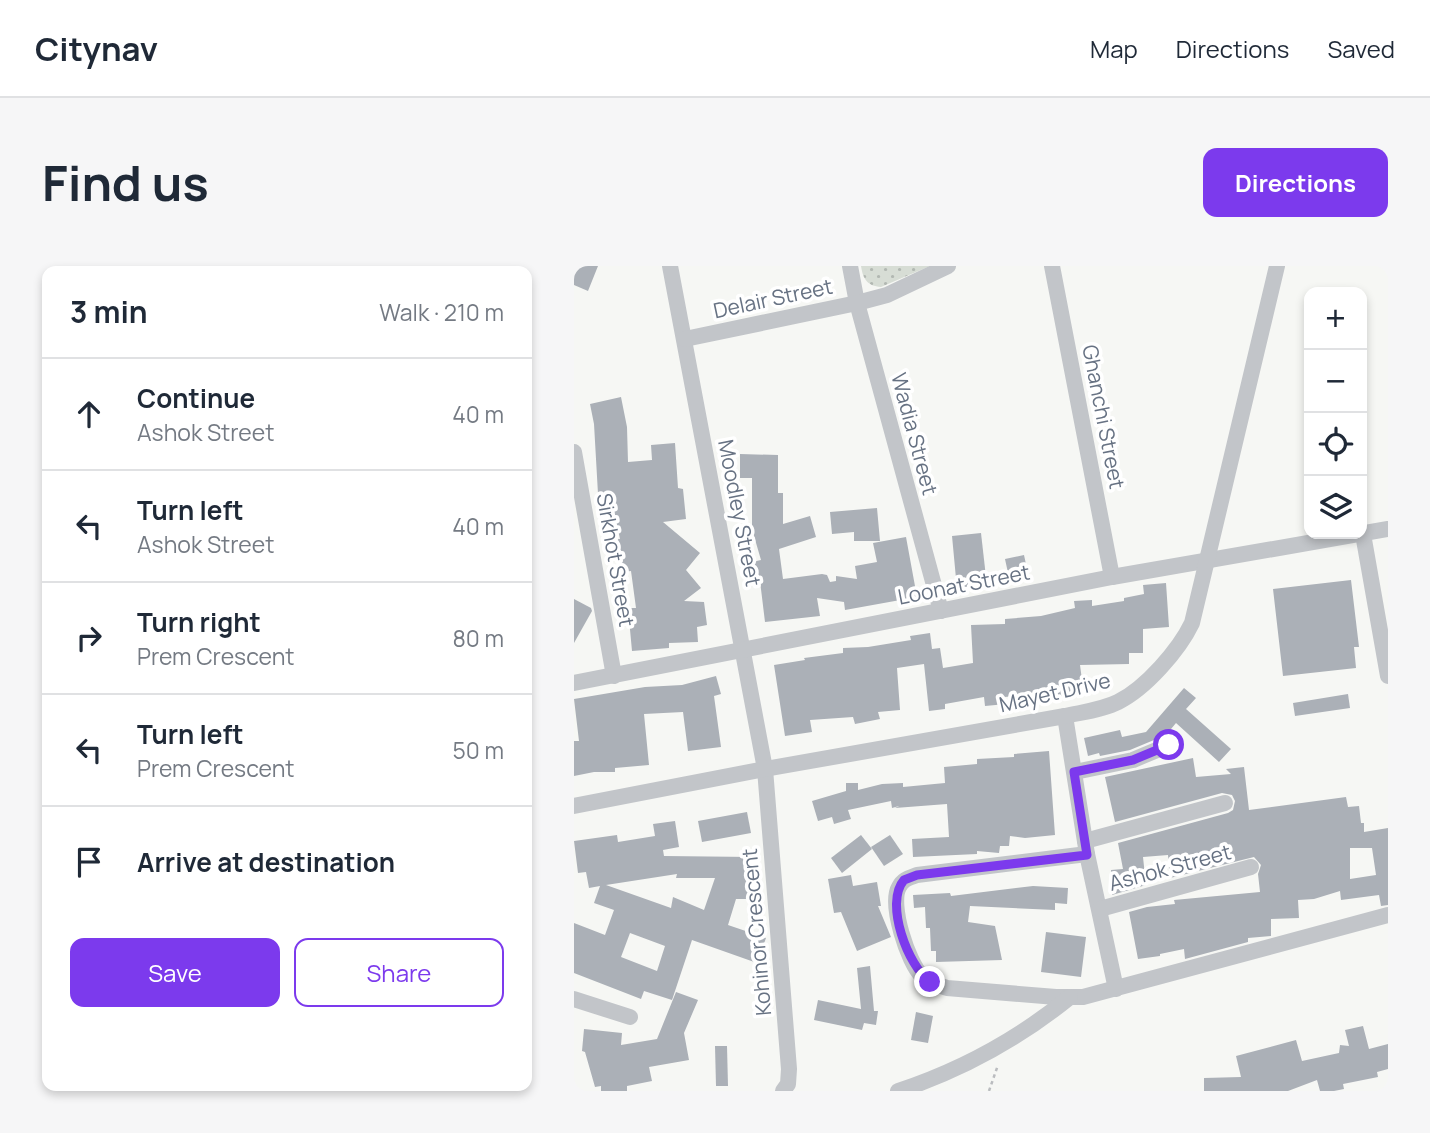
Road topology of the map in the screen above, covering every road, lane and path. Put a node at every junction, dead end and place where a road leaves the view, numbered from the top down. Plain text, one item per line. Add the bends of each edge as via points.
1 (670, 266) edge
2 (850, 266) edge
3 (948, 266) edge
4 (1052, 266) edge
5 (1277, 266) edge
6 (857, 303) junction
7 (685, 339) junction
8 (574, 452) edge
9 (1388, 529) edge
10 (1367, 533) edge
11 (1334, 539) edge
12 (1364, 539) edge
13 (1209, 561) junction
14 (1112, 577) junction
15 (941, 611) junction
16 (744, 650) junction
17 (614, 676) junction
18 (1388, 676) edge
19 (574, 683) edge
20 (1065, 716) junction
21 (1169, 745) dead end
22 (765, 769) junction
23 (1074, 772) junction
24 (1225, 803) dead end
25 (574, 806) edge
26 (1086, 848) junction
27 (1251, 867) dead end
28 (1100, 909) junction
29 (1388, 915) edge
30 (1116, 989) junction
31 (1070, 997) junction
32 (574, 999) edge
33 (631, 1017) dead end
34 (783, 1091) edge
35 (898, 1091) edge

1 - 7 street, Moodley Street
2 - 6 street, Wadia Street
3 - 6 street, Delair Street via 887,295
4 - 14 street, Ghanchi Street
5 - 13 street, Mayet Drive
6 - 7 street, Delair Street
6 - 15 street, Wadia Street
7 - 16 street, Moodley Street
8 - 17 street, Sirkhot Street
9 - 10 street, Loonat Street
11 - 13 street, Loonat Street
12 - 18 street
13 - 14 street, Loonat Street
13 - 20 street, Mayet Drive via 1192,622 1172,654 1119,702
14 - 15 street, Loonat Street
15 - 16 street, Loonat Street
16 - 17 street, Loonat Street
16 - 22 street, Moodley Street
17 - 19 street, Loonat Street
20 - 22 street, Mayet Drive
20 - 23 street, Ashok Street
21 - 23 street via 1133,760
22 - 25 street, Mayet Drive
22 - 34 street, Kohinor Crescent via 789,1069
23 - 26 street, Ashok Street
24 - 26 street
26 - 28 street, Ashok Street
26 - 31 street via 917,875 904,880 896,895 913,963 930,982 947,988
27 - 28 street, Ashok Street
28 - 30 street, Ashok Street
29 - 30 street
30 - 31 street
31 - 35 street via 985,1056
32 - 33 street

